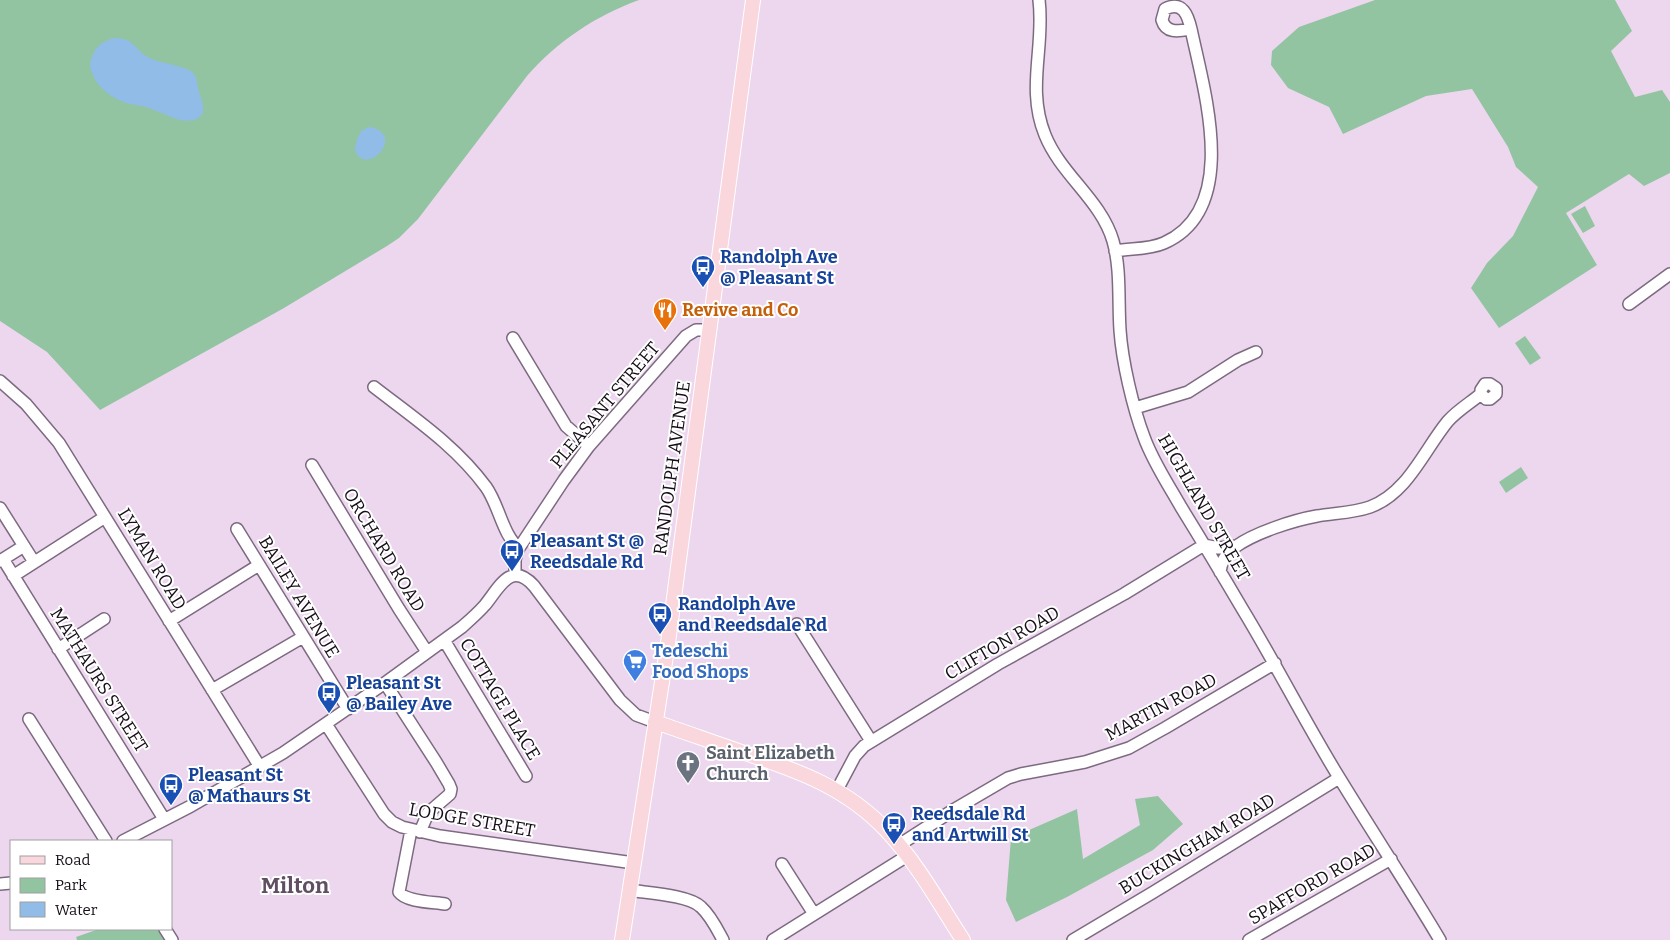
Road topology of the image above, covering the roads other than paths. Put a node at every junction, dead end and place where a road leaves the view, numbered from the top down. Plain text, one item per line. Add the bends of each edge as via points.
1 (753, 0) edge
2 (1040, 0) edge
3 (1191, 30) junction
4 (1115, 251) junction
5 (1670, 274) edge
6 (1629, 304) dead end
7 (710, 330) junction
8 (512, 338) dead end
9 (1256, 352) dead end
10 (0, 380) edge
11 (374, 387) dead end
12 (1481, 394) dead end
13 (1135, 408) junction
14 (589, 446) junction
15 (312, 465) dead end
16 (0, 508) edge
17 (106, 517) junction
18 (237, 529) dead end
19 (1204, 545) junction
20 (24, 546) junction
21 (1236, 546) junction
22 (519, 548) junction
23 (2, 560) edge
24 (34, 562) junction
25 (259, 565) junction
26 (1220, 572) junction
27 (515, 575) junction
28 (13, 576) junction
29 (104, 619) dead end
30 (169, 621) junction
31 (797, 624) dead end
32 (302, 637) junction
33 (444, 640) junction
34 (58, 649) junction
35 (427, 652) junction
36 (1275, 663) junction
37 (385, 683) junction
38 (212, 690) junction
39 (348, 709) junction
40 (29, 719) dead end
41 (656, 722) junction
42 (326, 724) junction
43 (871, 742) junction
44 (260, 767) junction
45 (526, 776) dead end
46 (1339, 778) junction
47 (837, 790) junction
48 (164, 819) junction
49 (416, 831) junction
50 (105, 840) edge
51 (125, 840) edge
52 (903, 850) junction
53 (1391, 859) junction
54 (634, 863) junction
55 (782, 864) dead end
56 (629, 890) junction
57 (445, 904) dead end
58 (814, 914) junction
59 (622, 940) edge
60 (723, 940) edge
61 (774, 940) edge
62 (962, 940) edge
63 (1073, 940) edge
64 (1249, 940) edge
65 (1440, 940) edge

1 - 7 main road, RANDOLPH AVENUE
2 - 4 street, HIGHLAND STREET via 1036,90 1039,118 1054,154 1105,221
3 - 3 street via 1188,15 1182,7 1172,5 1165,9 1164,26 1170,30
3 - 4 street via 1211,134 1206,199 1191,224 1169,241 1149,248
4 - 13 street, HIGHLAND STREET via 1121,340
5 - 6 street
7 - 14 street, PLEASANT STREET via 696,330 686,336
7 - 41 main road, RANDOLPH AVENUE
8 - 14 street via 566,426
9 - 13 street via 1188,392
10 - 17 street, LYMAN ROAD via 51,433
11 - 22 street via 465,460 487,488 512,541
12 - 21 street via 1457,412 1399,488 1380,503 1364,509 1316,516 1268,531
13 - 19 street, HIGHLAND STREET via 1153,457
14 - 22 street, PLEASANT STREET
15 - 35 street, ORCHARD ROAD
16 - 20 street
17 - 24 street
17 - 30 street, LYMAN ROAD
18 - 25 street, BAILEY AVENUE
19 - 21 street via 1219,548
19 - 26 street, HIGHLAND STREET
19 - 43 street, CLIFTON ROAD
20 - 23 street
20 - 24 street
21 - 26 street via 1224,559
22 - 27 street, PLEASANT STREET
23 - 28 street, MATHAURS STREET
24 - 28 street
25 - 30 street
25 - 32 street, BAILEY AVENUE
26 - 36 street, HIGHLAND STREET
27 - 33 street via 506,579 471,619
27 - 41 street via 525,577 534,586 626,706 638,716
28 - 34 street, MATHAURS STREET
29 - 34 street
30 - 38 street, LYMAN ROAD
31 - 43 street
32 - 38 street
32 - 39 street, BAILEY AVENUE
33 - 35 street
33 - 45 street, COTTAGE PLACE
34 - 48 street, MATHAURS STREET
35 - 37 street
36 - 46 street, HIGHLAND STREET
36 - 52 street, MARTIN ROAD via 1130,748 1085,762 1008,778 955,809
37 - 39 street
37 - 49 street via 450,786 450,794 428,813
38 - 44 street, LYMAN ROAD
39 - 42 street
40 - 50 street
41 - 47 main road via 798,772
41 - 54 main road, RANDOLPH AVENUE
42 - 44 street
42 - 49 street, LODGE STREET via 384,814 396,825
43 - 47 street, CLIFTON ROAD via 857,752
44 - 48 street
46 - 53 street, HIGHLAND STREET
46 - 63 street, BUCKINGHAM ROAD
47 - 52 main road via 877,821
48 - 51 street
49 - 54 street, LODGE STREET
49 - 57 street via 399,892 408,899
52 - 58 street, MARTIN ROAD
52 - 62 main road
53 - 64 street, SPAFFORD ROAD
53 - 65 street, HIGHLAND STREET
54 - 56 main road, RANDOLPH AVENUE
55 - 58 street
56 - 59 main road, RANDOLPH AVENUE
56 - 60 street via 694,902 704,909
58 - 61 street, MARTIN ROAD

